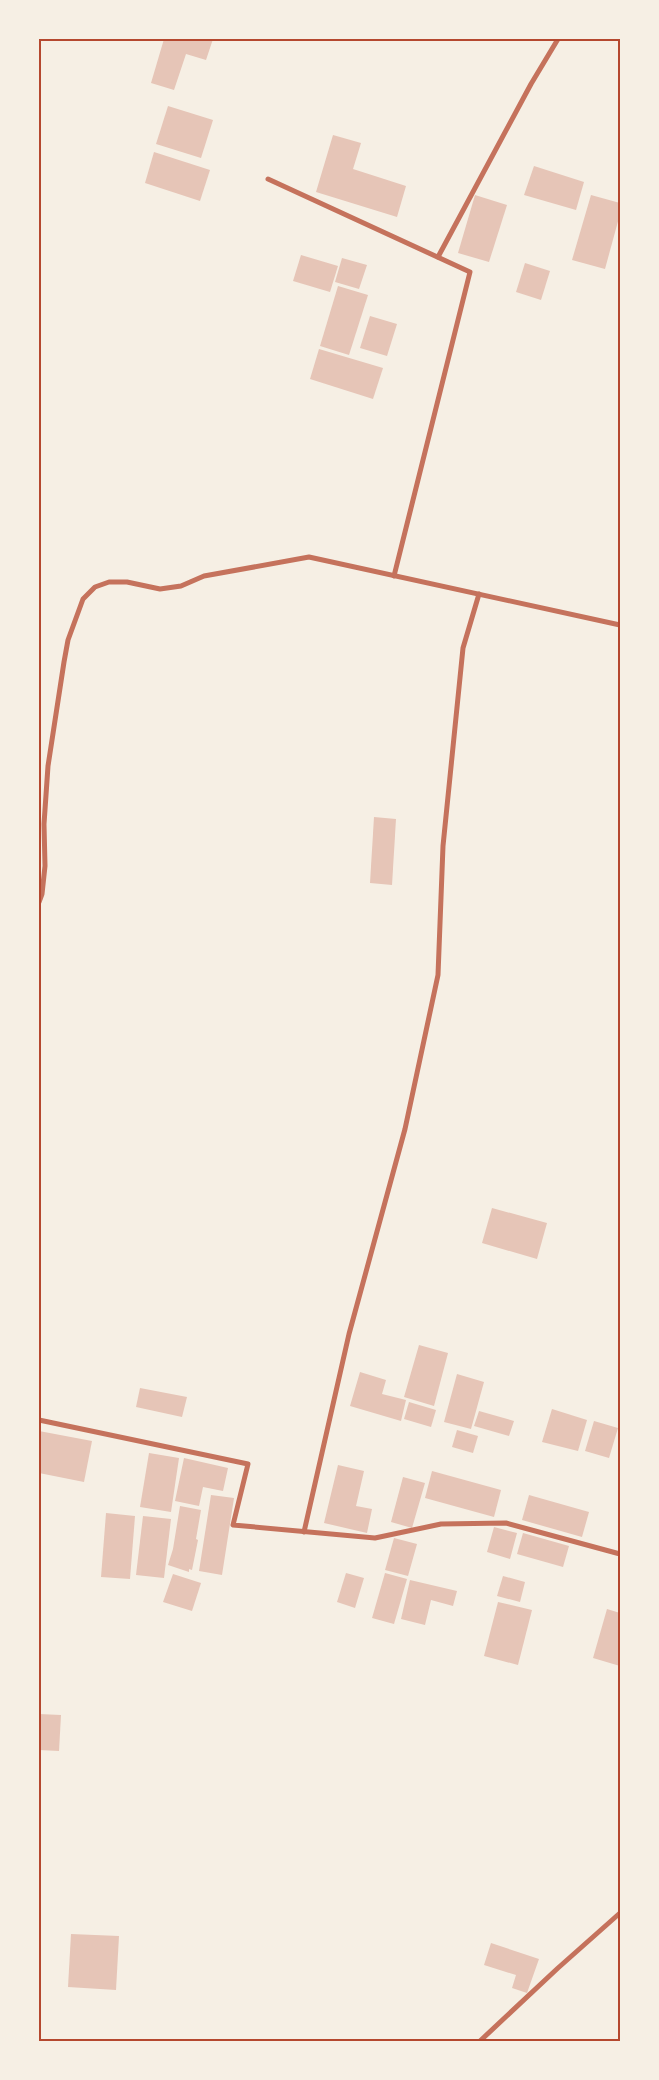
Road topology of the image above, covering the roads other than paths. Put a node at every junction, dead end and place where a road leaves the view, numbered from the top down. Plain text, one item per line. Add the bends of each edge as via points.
1 (558, 39) edge
2 (268, 180) dead end
3 (438, 257) junction
4 (394, 576) junction
5 (479, 594) junction
6 (620, 626) edge
7 (39, 902) edge
8 (39, 1420) edge
9 (304, 1532) junction
10 (620, 1554) edge
11 (620, 1913) edge
12 (480, 2041) edge

1 - 3 street
2 - 3 street
3 - 4 street via 470,272
4 - 5 street
4 - 7 street via 309,557 204,576 181,586 160,589 127,582 109,582 95,587 83,599 68,640 64,662 48,766 45,866
5 - 6 street
5 - 9 street via 463,648 443,846 438,975 405,1129 349,1334
8 - 9 street via 248,1464 233,1526
9 - 10 street via 375,1538 441,1524 506,1523
11 - 12 street

